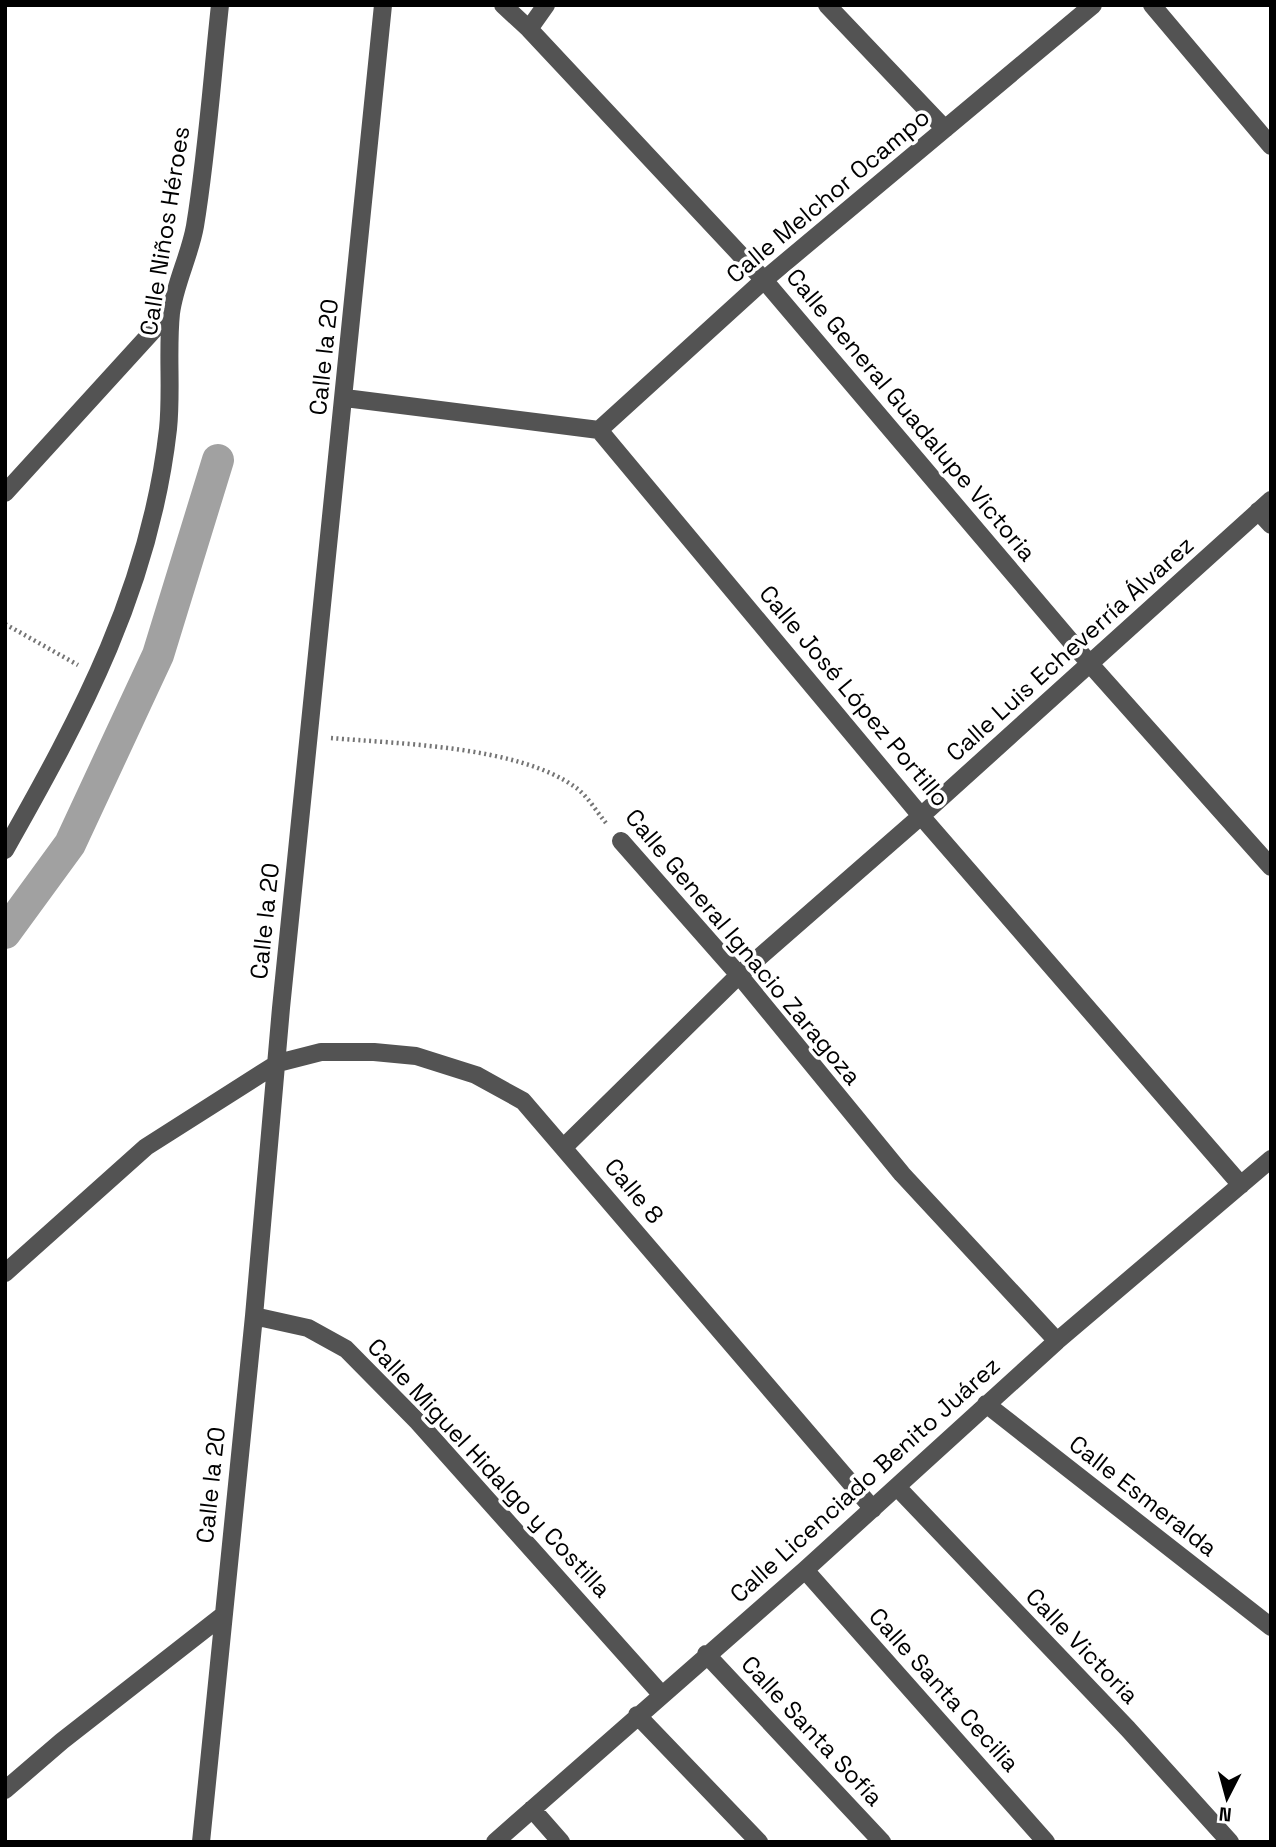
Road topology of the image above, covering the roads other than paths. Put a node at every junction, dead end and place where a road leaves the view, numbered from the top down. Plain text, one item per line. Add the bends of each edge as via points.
1 (220, 5) edge
2 (383, 5) edge
3 (503, 5) edge
4 (546, 5) edge
5 (827, 5) edge
6 (1093, 5) edge
7 (1152, 5) edge
8 (529, 29) junction
9 (945, 129) junction
10 (1271, 146) edge
11 (764, 280) junction
12 (172, 312) junction
13 (345, 398) junction
14 (599, 430) junction
15 (5, 493) edge
16 (1265, 506) edge
17 (1271, 525) edge
18 (1090, 664) junction
19 (921, 816) junction
20 (621, 841) road end
21 (5, 850) edge
22 (1271, 867) edge
23 (739, 975) junction
24 (278, 1063) junction
25 (564, 1147) junction
26 (1271, 1159) edge
27 (1241, 1185) junction
28 (5, 1273) edge
29 (254, 1316) junction
30 (1057, 1341) junction
31 (986, 1404) junction
32 (897, 1487) junction
33 (873, 1509) junction
34 (805, 1570) junction
35 (222, 1616) junction
36 (1271, 1627) edge
37 (706, 1654) junction
38 (661, 1694) junction
39 (637, 1715) junction
40 (5, 1790) edge
41 (532, 1809) junction
42 (201, 1842) edge
43 (495, 1842) edge
44 (561, 1842) edge
45 (759, 1842) edge
46 (882, 1842) edge
47 (1046, 1842) edge
48 (1230, 1842) edge

1 - 12 street, Calle Niños Héroes via 195,228
2 - 13 street, Calle la 20
3 - 8 street, Calle General Guadalupe Victoria
4 - 8 street
5 - 9 street
6 - 9 street, Calle Melchor Ocampo
7 - 10 street
8 - 11 street, Calle General Guadalupe Victoria
9 - 11 street, Calle Melchor Ocampo
11 - 14 street, Calle Melchor Ocampo
11 - 18 street, Calle General Guadalupe Victoria
12 - 15 street
12 - 21 street, Calle Niños Héroes via 168,428 156,503 128,602 99,676
13 - 14 street
13 - 24 street, Calle la 20
14 - 19 street, Calle José López Portillo
16 - 17 street
16 - 18 street, Calle Luis Echeverría Álvarez
18 - 19 street, Calle Luis Echeverría Álvarez
18 - 22 street, Calle General Guadalupe Victoria
19 - 23 street, Calle Luis Echeverría Álvarez
19 - 27 street, Calle José López Portillo
20 - 23 street, Calle General Ignacio Zaragoza
23 - 25 street, Calle Luis Echeverría Álvarez
23 - 30 street, Calle General Ignacio Zaragoza via 902,1174
24 - 25 street, Calle 8 via 321,1052 416,1056 476,1075 523,1101
24 - 28 street, Calle 8 via 146,1147
24 - 29 street, Calle la 20
25 - 33 street, Calle 8
26 - 27 street, Calle Licenciado Benito Juárez
27 - 30 street, Calle Licenciado Benito Juárez
29 - 35 street, Calle la 20
29 - 38 street, Calle Miguel Hidalgo y Costilla via 308,1328 345,1349 418,1422
30 - 31 street, Calle Licenciado Benito Juárez
31 - 32 street, Calle Licenciado Benito Juárez
31 - 36 street, Calle Esmeralda
32 - 33 street, Calle Licenciado Benito Juárez
32 - 48 street, Calle Victoria
33 - 34 street, Calle Licenciado Benito Juárez
34 - 37 street, Calle Licenciado Benito Juárez
34 - 47 street, Calle Santa Cecilia
35 - 40 street
35 - 42 street, Calle la 20
37 - 38 street, Calle Licenciado Benito Juárez
37 - 46 street, Calle Santa Sofía
38 - 39 street, Calle Licenciado Benito Juárez
39 - 41 street, Calle Licenciado Benito Juárez
39 - 45 street
41 - 43 street, Calle Licenciado Benito Juárez
41 - 44 street

